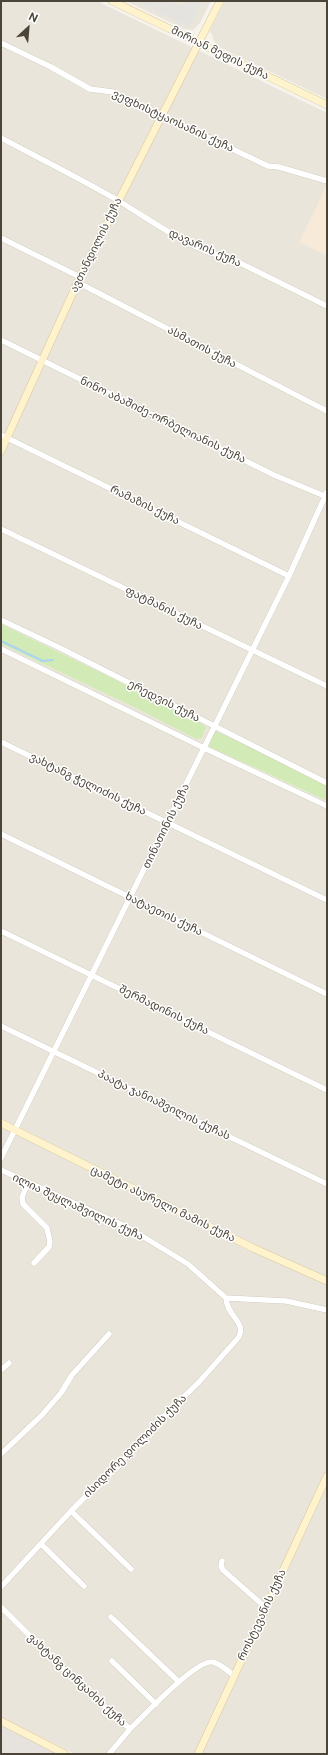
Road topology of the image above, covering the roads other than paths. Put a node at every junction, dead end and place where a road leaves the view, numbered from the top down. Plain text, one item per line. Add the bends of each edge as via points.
1 (112, 1) edge
2 (220, 1) edge
3 (1, 43) edge
4 (199, 43) junction
5 (327, 105) edge
6 (162, 116) junction
7 (1, 138) edge
8 (327, 181) edge
9 (118, 201) junction
10 (1, 238) edge
11 (78, 280) junction
12 (327, 306) edge
13 (1, 340) edge
14 (42, 360) junction
15 (327, 411) edge
16 (4, 436) edge
17 (1, 451) edge
18 (326, 495) edge
19 (1, 529) edge
20 (289, 576) junction
21 (1, 620) edge
22 (1, 649) edge
23 (252, 650) junction
24 (327, 686) edge
25 (214, 726) junction
26 (1, 742) edge
27 (204, 748) junction
28 (327, 783) edge
29 (327, 806) edge
30 (167, 823) junction
31 (1, 834) edge
32 (130, 898) junction
33 (327, 900) edge
34 (1, 931) edge
35 (92, 975) junction
36 (327, 994) edge
37 (1, 1026) edge
38 (54, 1052) junction
39 (327, 1090) edge
40 (1, 1124) edge
41 (16, 1131) junction
42 (1, 1158) edge
43 (1, 1170) edge
44 (28, 1184) junction
45 (327, 1184) edge
46 (34, 1263) dead end
47 (327, 1281) edge
48 (226, 1298) junction
49 (327, 1310) edge
50 (109, 1334) dead end
51 (9, 1363) dead end
52 (1, 1370) edge
53 (1, 1454) edge
54 (327, 1476) edge
55 (71, 1511) junction
56 (41, 1544) junction
57 (222, 1561) dead end
58 (131, 1569) dead end
59 (84, 1586) dead end
60 (1, 1588) edge
61 (1, 1607) edge
62 (265, 1607) junction
63 (111, 1617) dead end
64 (112, 1661) dead end
65 (234, 1676) junction
66 (179, 1682) junction
67 (156, 1704) junction
68 (1, 1721) edge
69 (130, 1729) junction
70 (65, 1754) edge
71 (109, 1754) edge
72 (198, 1754) edge

1 - 4 street, მირიან მეფის ქუჩა
2 - 4 street, ავთანდილის ქუჩა
3 - 6 street, ვეფხისტყაოსანის ქუჩა via 90,89 113,92
4 - 5 street, მირიან მეფის ქუჩა
4 - 6 street, ავთანდილის ქუჩა
6 - 8 street, ვეფხისტყაოსანის ქუჩა via 268,166
6 - 9 street, ავთანდილის ქუჩა
7 - 9 street, დავარის ქუჩა
9 - 11 street, ავთანდილის ქუჩა
9 - 12 street, დავარის ქუჩა via 162,229 218,256 232,259
10 - 11 street, ასმათის ქუჩა
11 - 14 street, ავთანდილის ქუჩა
11 - 15 street, ასმათის ქუჩა
13 - 14 street, ნინო აბაშიძე-ორბელიანის ქუჩა
14 - 16 street, ავთანდილის ქუჩა
14 - 18 street, ნინო აბაშიძე-ორბელიანის ქუჩა via 274,475
16 - 17 street, ავთანდილის ქუჩა
16 - 20 street, რამაზის ქუჩა
18 - 20 street, თინათინის ქუჩა
19 - 23 street, ფატმანის ქუჩა
20 - 23 street, თინათინის ქუჩა
21 - 25 street, ერედვის ქუჩა
22 - 27 street
23 - 24 street, ფატმანის ქუჩა
23 - 25 street, თინათინის ქუჩა
25 - 27 street, თინათინის ქუჩა
25 - 28 street, ერედვის ქუჩა
26 - 30 street, ვახტანგ ჭელიძის ქუჩა
27 - 29 street
27 - 30 street, თინათინის ქუჩა
30 - 32 street, თინათინის ქუჩა
30 - 33 street, ვახტანგ ჭელიძის ქუჩა
31 - 32 street, ხატაეთის ქუჩა
32 - 35 street, თინათინის ქუჩა
32 - 36 street, ხატაეთის ქუჩა
34 - 35 street, შერმადინის ქუჩა
35 - 38 street, თინათინის ქუჩა
35 - 39 street, შერმადინის ქუჩა
37 - 38 street, პაატა ჯანიაშვილის ქუჩას
38 - 41 street, თინათინის ქუჩა
38 - 45 street, პაატა ჯანიაშვილის ქუჩას
40 - 41 street, ცამეტი ასურელი მამის ქუჩა
41 - 42 street, თინათინის ქუჩა
41 - 47 street, ცამეტი ასურელი მამის ქუჩა via 253,1248
43 - 44 street, ილია შეყლაშვილის ქუჩა
44 - 46 street via 22,1197 23,1204 47,1228 50,1242 49,1247
44 - 48 street, ილია შეყლაშვილის ქუჩა via 129,1228 188,1264
48 - 49 street via 286,1301
48 - 55 street, ისიდორე დოლიძის ქუჩა via 229,1312 240,1326 240,1337 132,1448 119,1466
50 - 53 street via 72,1375 42,1415
51 - 52 street
54 - 62 street, როსტევანის ქუჩა
55 - 56 street, ისიდორე დოლიძის ქუჩა
55 - 58 street
56 - 59 street
56 - 60 street, ისიდორე დოლიძის ქუჩა
57 - 62 street via 223,1570
61 - 69 street, ვახტანგ ცინცაძის ქუჩა via 58,1664
62 - 65 street, როსტევანის ქუჩა
63 - 66 street
64 - 67 street
65 - 66 street via 213,1662 205,1663
65 - 72 street, როსტევანის ქუჩა
66 - 67 street
67 - 69 street
68 - 70 street
69 - 71 street, ვახტანგ ცინცაძის ქუჩა

